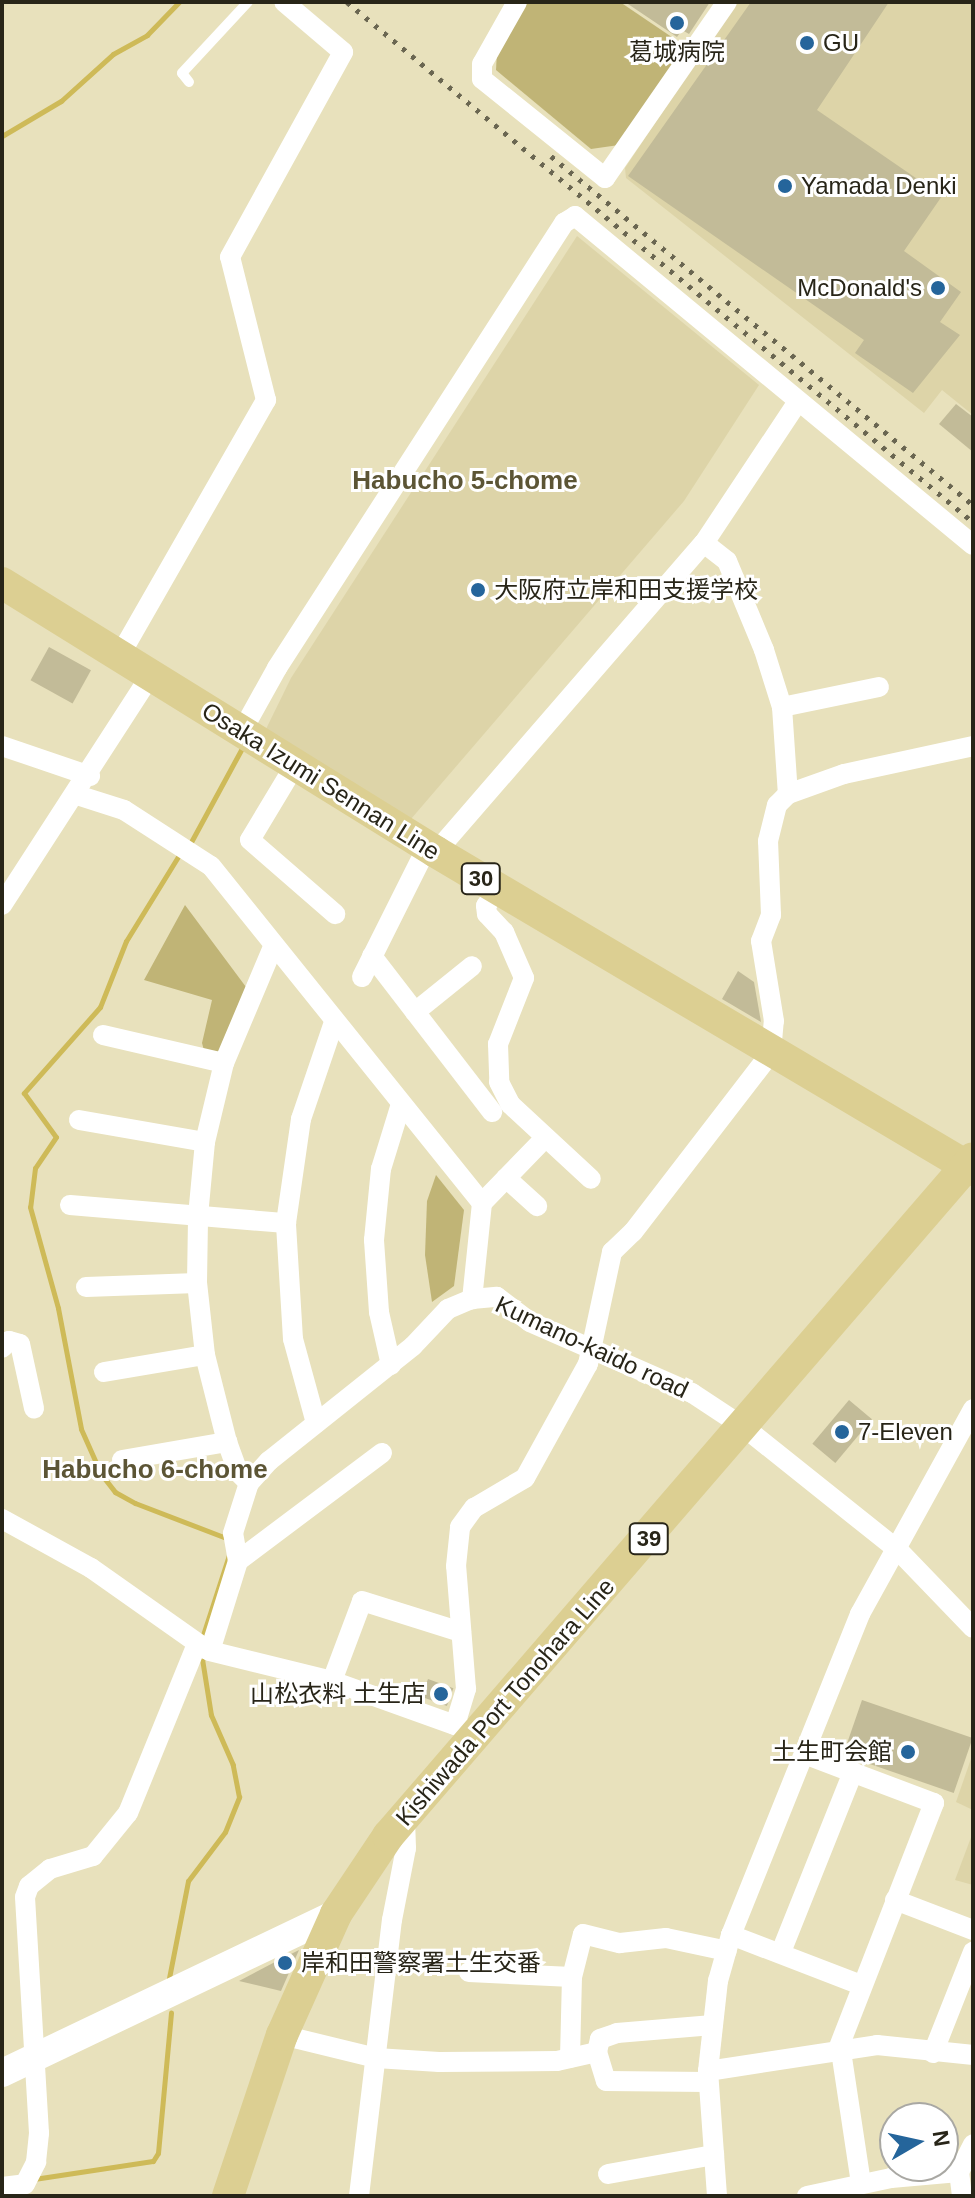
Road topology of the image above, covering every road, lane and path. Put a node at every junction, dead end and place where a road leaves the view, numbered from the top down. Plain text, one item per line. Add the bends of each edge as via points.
1 (248, 2) edge
2 (284, 2) edge
3 (517, 2) edge
4 (727, 2) edge
5 (189, 82) dead end
6 (797, 403) junction
7 (704, 543) junction
8 (973, 545) edge
9 (2, 583) edge
10 (120, 655) junction
11 (151, 675) junction
12 (879, 687) dead end
13 (782, 707) junction
14 (242, 731) junction
15 (2, 746) edge
16 (973, 746) edge
17 (295, 765) junction
18 (90, 776) junction
19 (788, 794) junction
20 (77, 795) junction
21 (432, 850) junction
22 (497, 889) junction
23 (2, 905) edge
24 (335, 914) dead end
25 (273, 947) junction
26 (372, 956) junction
27 (472, 966) dead end
28 (362, 977) dead end
29 (415, 1012) junction
30 (334, 1022) junction
31 (103, 1035) dead end
32 (771, 1053) junction
33 (224, 1063) junction
34 (401, 1104) junction
35 (492, 1112) dead end
36 (79, 1120) dead end
37 (545, 1138) junction
38 (205, 1142) junction
39 (971, 1165) edge
40 (506, 1178) junction
41 (591, 1179) dead end
42 (482, 1203) junction
43 (70, 1205) dead end
44 (537, 1206) dead end
45 (198, 1216) junction
46 (286, 1223) junction
47 (197, 1283) junction
48 (86, 1287) dead end
49 (472, 1299) junction
50 (593, 1347) junction
51 (2, 1348) edge
52 (205, 1355) junction
53 (391, 1365) junction
54 (104, 1372) dead end
55 (34, 1408) dead end
56 (973, 1409) edge
57 (316, 1423) junction
58 (745, 1428) junction
59 (227, 1442) junction
60 (382, 1453) dead end
61 (122, 1460) dead end
62 (249, 1483) junction
63 (2, 1519) edge
64 (898, 1550) junction
65 (238, 1561) junction
66 (973, 1628) edge
67 (461, 1632) junction
68 (203, 1648) junction
69 (332, 1681) junction
70 (468, 1730) junction
71 (804, 1754) junction
72 (853, 1772) junction
73 (405, 1814) junction
74 (895, 1900) junction
75 (336, 1914) junction
76 (973, 1930) edge
77 (729, 1943) junction
78 (781, 1952) junction
79 (973, 1952) edge
80 (469, 1972) dead end
81 (572, 1977) junction
82 (861, 1985) junction
83 (713, 2025) junction
84 (282, 2035) junction
85 (839, 2051) junction
86 (597, 2052) junction
87 (933, 2053) junction
88 (973, 2055) edge
89 (36, 2056) junction
90 (376, 2058) junction
91 (570, 2058) junction
92 (2, 2073) edge
93 (707, 2076) junction
94 (973, 2144) edge
95 (714, 2155) junction
96 (959, 2172) joint
97 (608, 2174) dead end
98 (915, 2182) edge
99 (861, 2184) junction
100 (2, 2187) edge
101 (893, 2187) edge
102 (228, 2196) edge
103 (359, 2196) edge
104 (717, 2196) edge
105 (807, 2196) edge
106 (962, 2196) edge

1 - 5 lane via 182,73
2 - 10 street via 343,52 230,257 266,400
3 - 4 street via 482,64 482,79 605,178
6 - 7 street
6 - 8 street
6 - 14 street via 575,216 547,249
7 - 13 street via 727,561
7 - 21 street
9 - 10 main road, Osaka Izumi Sennan Line / 30
10 - 11 main road, Osaka Izumi Sennan Line / 30
11 - 14 main road, Osaka Izumi Sennan Line / 30
11 - 18 street
12 - 13 street
13 - 19 street
14 - 17 main road, Osaka Izumi Sennan Line / 30
15 - 18 street
16 - 19 street via 844,774
17 - 21 main road, Osaka Izumi Sennan Line / 30
17 - 24 street via 250,840
18 - 20 street
19 - 32 street via 777,805 768,841 771,915 761,941 774,1021
20 - 23 street
20 - 25 street via 124,810 202,859
21 - 22 main road, Osaka Izumi Sennan Line / 30
21 - 26 street
22 - 32 main road, Osaka Izumi Sennan Line / 30
22 - 37 street via 487,914 504,932 524,978 498,1044 499,1082 510,1104
25 - 30 street
25 - 33 street
26 - 28 street
26 - 29 street
27 - 29 street
29 - 35 street
30 - 34 street
30 - 46 street via 301,1119
31 - 33 street
32 - 39 main road, Osaka Izumi Sennan Line / 30
32 - 50 street via 612,1252 604,1268 603,1310
33 - 38 street
34 - 42 street
34 - 53 street via 381,1169 374,1240 379,1312
36 - 38 street
37 - 40 street
37 - 41 street
38 - 45 street
39 - 58 main road, Kishiwada Port Tonohara Line / 39
40 - 42 street
40 - 44 street
42 - 49 street, Kumano-kaido road
43 - 45 street
45 - 46 street
45 - 47 street
46 - 57 street via 293,1339
47 - 48 street
47 - 52 street
49 - 50 street, Kumano-kaido road via 497,1297 530,1322
49 - 53 street via 440,1316
50 - 58 street, Kumano-kaido road via 692,1393
50 - 67 street via 525,1478 474,1508 460,1527 456,1566
51 - 55 street via 9,1341 20,1344
52 - 54 street
52 - 59 street
53 - 57 street
56 - 64 street
57 - 62 street
58 - 64 street, Kumano-kaido road
58 - 70 main road, Kishiwada Port Tonohara Line / 39
59 - 61 street
59 - 62 street via 238,1472
60 - 65 street
62 - 65 street via 233,1533
63 - 68 street via 91,1568
64 - 66 street, Kumano-kaido road
64 - 71 street via 860,1614
65 - 68 street
67 - 69 street via 362,1601
67 - 70 street
68 - 69 street
68 - 89 street via 128,1813 93,1856 50,1869 29,1886 25,1897
69 - 70 street
70 - 73 main road, Kishiwada Port Tonohara Line / 39
71 - 72 street
71 - 77 street
72 - 74 street via 934,1803
72 - 78 street
73 - 75 main road, Kishiwada Port Tonohara Line / 39
73 - 90 street via 406,1848
74 - 76 street
74 - 82 street
75 - 84 main road, Kishiwada Port Tonohara Line / 39
75 - 89 street
77 - 78 street
77 - 81 street via 666,1938 620,1943 583,1934
77 - 83 street
78 - 82 street
79 - 87 street
80 - 81 street
81 - 91 street
82 - 85 street
83 - 86 street via 617,2033 600,2039
83 - 93 street
84 - 90 street
84 - 102 main road, Kishiwada Port Tonohara Line / 39
85 - 87 street via 877,2045
85 - 93 street
85 - 99 street
86 - 91 street
86 - 93 street via 606,2081
87 - 88 street
89 - 92 street
89 - 100 street via 36,2162 25,2184
90 - 91 street
90 - 103 street
93 - 95 street
94 - 96 street
95 - 97 street
95 - 104 street
96 - 106 street
98 - 101 street
99 - 101 street
99 - 105 street

